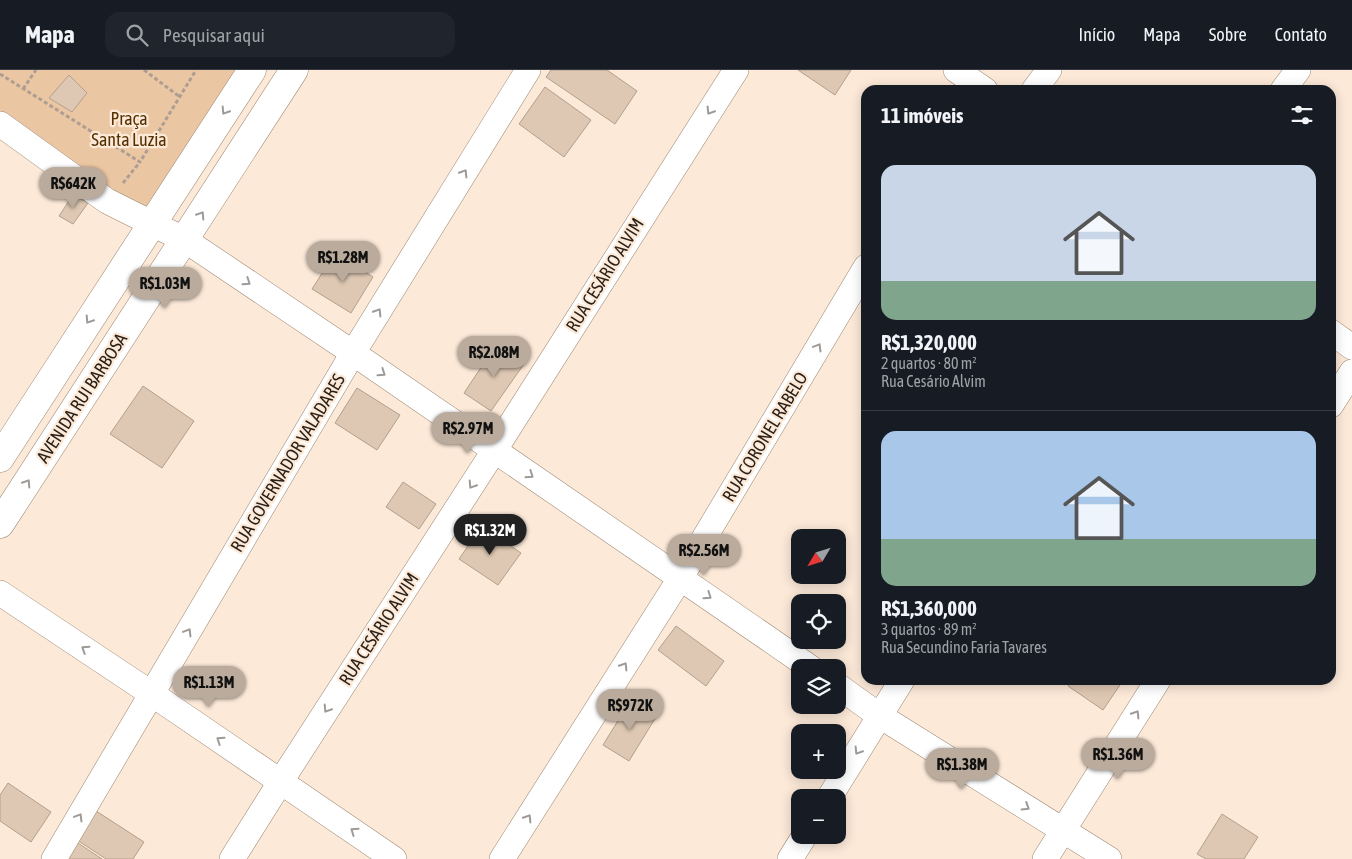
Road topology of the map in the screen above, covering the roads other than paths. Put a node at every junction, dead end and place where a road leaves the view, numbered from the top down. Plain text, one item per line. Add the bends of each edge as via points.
1 (252, 70) edge
2 (294, 70) edge
3 (528, 70) edge
4 (736, 70) edge
5 (956, 70) edge
6 (1049, 70) edge
7 (1298, 70) edge
8 (974, 85) edge
9 (1038, 85) edge
10 (1287, 85) edge
11 (0, 124) edge
12 (152, 224) junction
13 (185, 240) junction
14 (861, 276) edge
15 (1336, 336) edge
16 (1352, 347) edge
17 (353, 353) junction
18 (1352, 372) edge
19 (1336, 397) edge
20 (494, 451) junction
21 (0, 458) edge
22 (0, 524) edge
23 (680, 577) junction
24 (0, 593) edge
25 (798, 659) edge
26 (899, 685) edge
27 (1155, 685) edge
28 (846, 692) edge
29 (152, 694) junction
30 (880, 716) junction
31 (281, 781) junction
32 (834, 789) edge
33 (1063, 830) junction
34 (799, 844) edge
35 (54, 859) edge
36 (232, 859) edge
37 (394, 859) edge
38 (502, 859) edge
39 (790, 859) edge
40 (1044, 859) edge
41 (1109, 859) edge

1 -> 12 street, AVENIDA RUI BARBOSA
13 -> 2 street, AVENIDA RUI BARBOSA
17 -> 3 street, RUA GOVERNADOR VALADARES
4 -> 20 street, RUA CESÁRIO ALVIM
5 - 8 street
6 - 9 street
7 - 10 street
11 - 12 street via 108,201
12 - 13 street
12 -> 21 street, AVENIDA RUI BARBOSA
13 -> 17 street
22 -> 13 street, AVENIDA RUI BARBOSA
23 -> 14 street, RUA CORONEL RABELO
15 - 16 street
17 -> 20 street
29 -> 17 street, RUA GOVERNADOR VALADARES
18 - 19 street
20 -> 23 street
20 -> 31 street, RUA CESÁRIO ALVIM
23 -> 25 street
38 -> 23 street, RUA CORONEL RABELO
29 -> 24 street
26 - 30 street
33 -> 27 street
28 - 30 street
31 -> 29 street
35 -> 29 street, RUA GOVERNADOR VALADARES
30 -> 32 street
30 -> 33 street
31 - 36 street, RUA CESÁRIO ALVIM
37 -> 31 street
33 - 40 street
33 - 41 street
34 - 39 street

